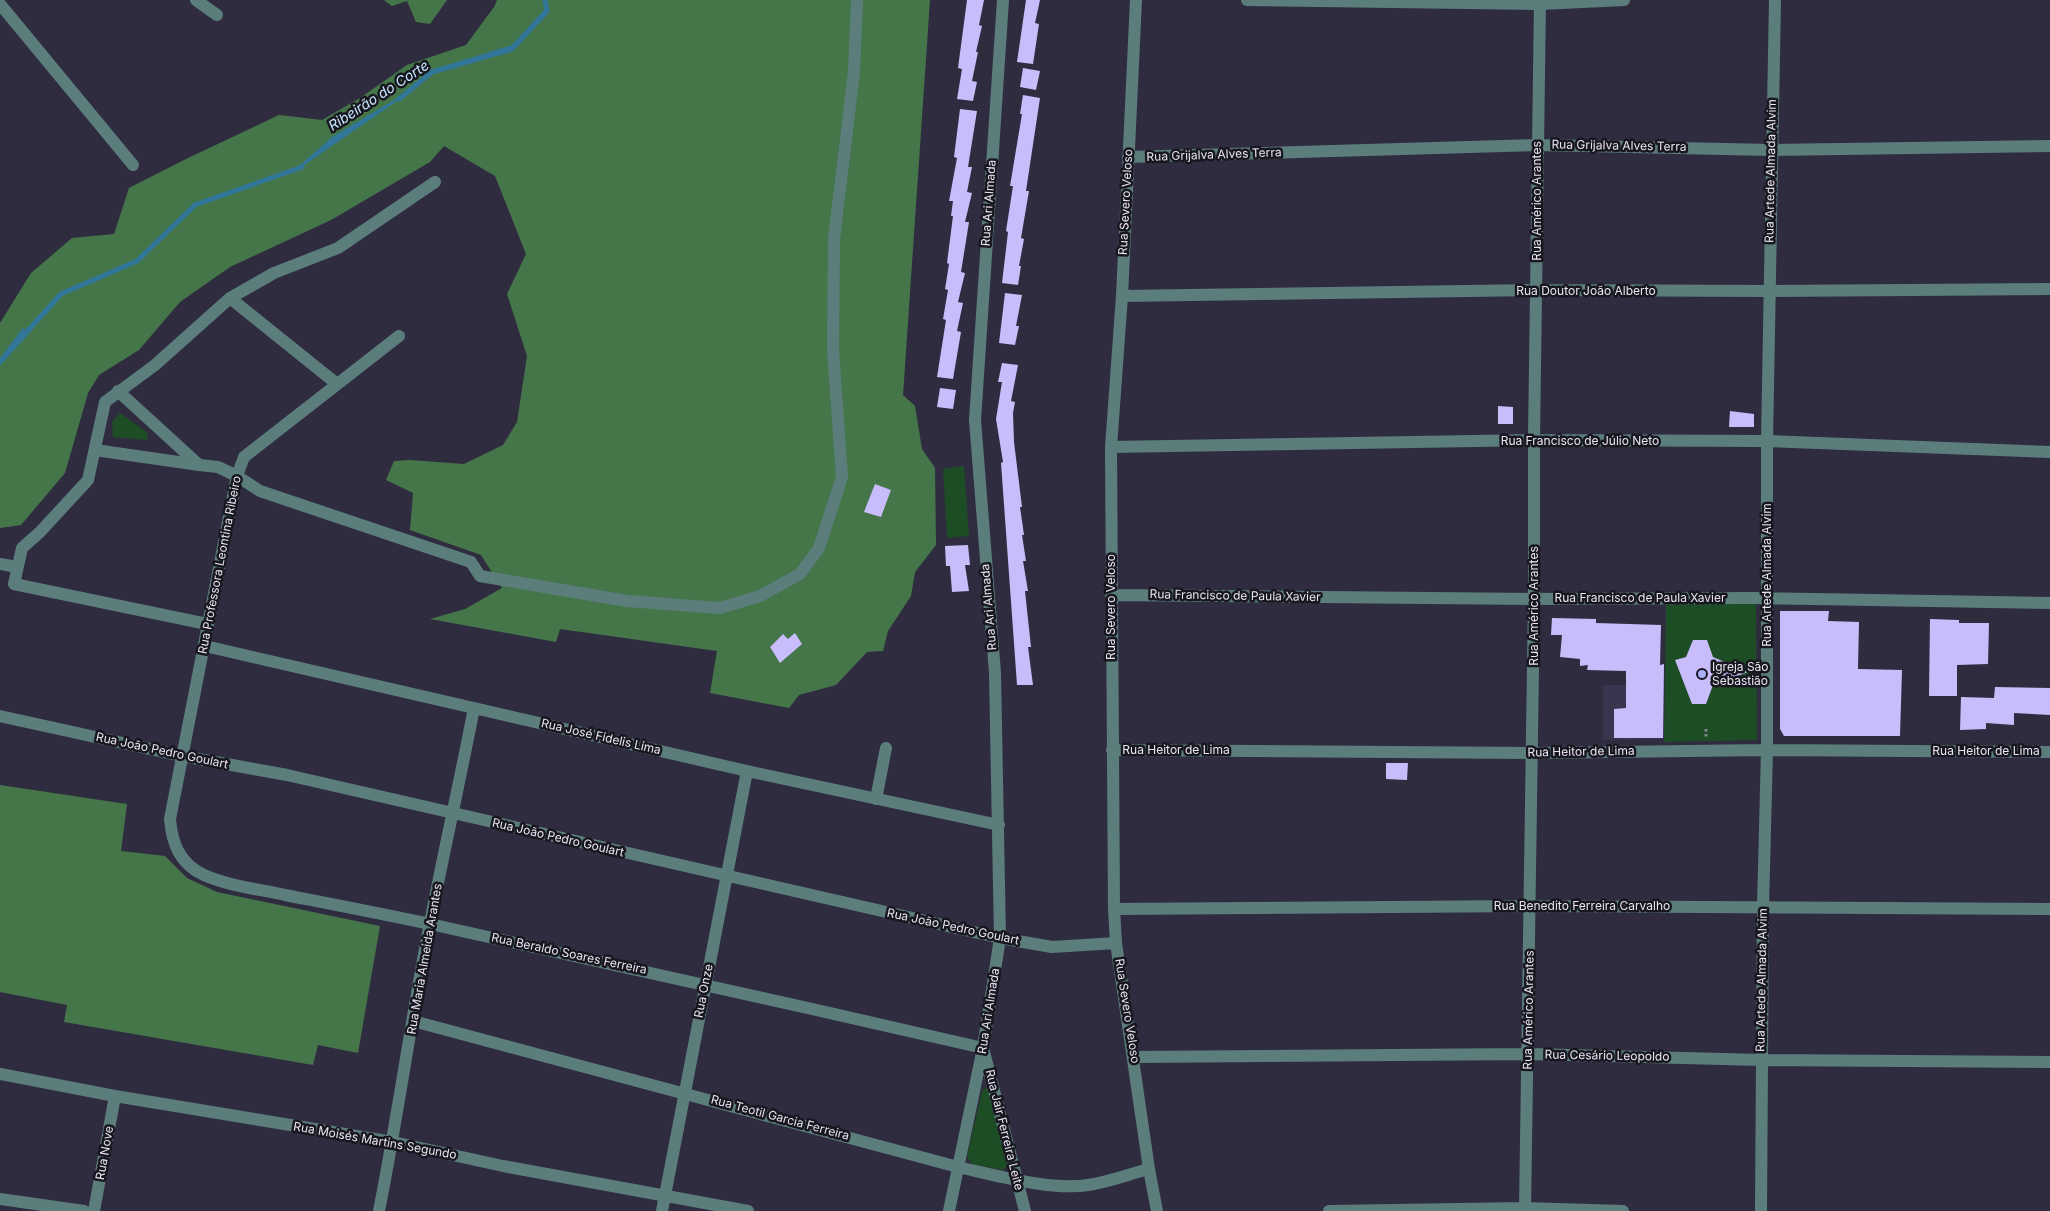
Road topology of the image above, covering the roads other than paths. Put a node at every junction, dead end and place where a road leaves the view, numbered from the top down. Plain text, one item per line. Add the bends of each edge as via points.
1 (196, 0) edge
2 (857, 0) edge
3 (1003, 0) edge
4 (1136, 0) edge
5 (1247, 0) edge
6 (1624, 0) edge
7 (1775, 0) edge
8 (1540, 2) edge
9 (0, 4) edge
10 (217, 15) dead end
11 (1537, 145) junction
12 (2050, 146) edge
13 (1771, 150) junction
14 (1128, 157) junction
15 (133, 165) dead end
16 (435, 182) dead end
17 (2050, 289) edge
18 (1536, 290) junction
19 (1768, 291) junction
20 (1122, 296) junction
21 (230, 298) junction
22 (399, 336) dead end
23 (337, 384) junction
24 (118, 391) junction
25 (1534, 440) junction
26 (1766, 441) junction
27 (1111, 447) junction
28 (95, 450) junction
29 (2050, 452) edge
30 (199, 465) junction
31 (237, 476) junction
32 (0, 564) edge
33 (17, 567) junction
34 (1111, 595) junction
35 (1767, 598) junction
36 (1534, 599) junction
37 (2050, 603) edge
38 (207, 624) junction
39 (205, 646) junction
40 (474, 708) junction
41 (0, 716) edge
42 (886, 748) dead end
43 (1112, 750) junction
44 (1767, 750) junction
45 (2050, 752) edge
46 (1532, 753) junction
47 (182, 756) junction
48 (747, 771) junction
49 (876, 799) junction
50 (454, 815) junction
51 (999, 825) junction
52 (172, 838) joint
53 (726, 877) junction
54 (1530, 906) junction
55 (1763, 907) junction
56 (1114, 909) junction
57 (2050, 909) edge
58 (430, 924) junction
59 (1000, 938) junction
60 (1116, 943) junction
61 (706, 984) junction
62 (413, 1021) junction
63 (983, 1048) junction
64 (1528, 1054) junction
65 (1134, 1057) junction
66 (1761, 1060) junction
67 (2050, 1062) edge
68 (0, 1074) edge
69 (685, 1092) junction
70 (115, 1096) junction
71 (393, 1142) junction
72 (958, 1167) junction
73 (1149, 1169) junction
74 (1017, 1180) junction
75 (665, 1195) junction
76 (0, 1199) edge
77 (1524, 1209) edge
78 (84, 1211) edge
79 (94, 1211) edge
80 (379, 1211) edge
81 (662, 1211) edge
82 (748, 1211) edge
83 (949, 1211) edge
84 (1025, 1211) edge
85 (1157, 1211) edge
86 (1329, 1211) edge
87 (1623, 1211) edge
88 (1761, 1211) edge

1 - 10 street
2 - 31 street via 854,72 834,239 833,350 842,477 819,548 800,574 760,596 720,608 627,601 480,576 471,562 260,491
3 - 51 street, Rua Ari Almada via 975,420 995,673
4 - 14 street, Rua Severo Veloso
5 - 8 street
6 - 8 street
7 - 13 street, Rua Artede Almada Alvim
8 - 11 street, Rua Américo Arantes
9 - 15 street
11 - 13 street, Rua Grijalva Alves Terra
11 - 14 street, Rua Grijalva Alves Terra
11 - 18 street, Rua Américo Arantes
12 - 13 street, Rua Grijalva Alves Terra
13 - 19 street, Rua Artede Almada Alvim
14 - 20 street, Rua Severo Veloso
16 - 21 street via 338,248 274,273
17 - 19 street, Rua Doutor João Alberto
18 - 19 street, Rua Doutor João Alberto
18 - 20 street, Rua Doutor João Alberto
18 - 25 street, Rua Américo Arantes
19 - 26 street, Rua Artede Almada Alvim
20 - 27 street, Rua Severo Veloso
21 - 23 street
21 - 24 street via 155,365
22 - 23 street, Rua Professora Leontina Ribeiro
23 - 31 street, Rua Professora Leontina Ribeiro via 244,457
24 - 28 street via 104,402
24 - 30 street
25 - 26 street, Rua Francisco de Júlio Neto
25 - 27 street, Rua Francisco de Júlio Neto
25 - 36 street, Rua Américo Arantes
26 - 29 street, Rua Francisco de Júlio Neto
26 - 35 street, Rua Artede Almada Alvim
27 - 34 street, Rua Severo Veloso
28 - 30 street
28 - 33 street via 88,480 22,548
30 - 31 street via 218,467
31 - 38 street, Rua Professora Leontina Ribeiro
32 - 33 street
33 - 38 street via 14,584
34 - 36 street, Rua Francisco de Paula Xavier
34 - 43 street, Rua Severo Veloso
35 - 36 street, Rua Francisco de Paula Xavier
35 - 37 street, Rua Francisco de Paula Xavier
35 - 44 street, Rua Artede Almada Alvim
36 - 46 street, Rua Américo Arantes
38 - 39 street, Rua Professora Leontina Ribeiro
39 - 40 street, Rua José Fidelis Lima
39 - 47 street, Rua Professora Leontina Ribeiro
40 - 48 street, Rua José Fidelis Lima
40 - 50 street, Rua Maria Almeida Arantes
41 - 47 street, Rua João Pedro Goulart
42 - 49 street
43 - 46 street, Rua Heitor de Lima
43 - 56 street, Rua Severo Veloso
44 - 45 street, Rua Heitor de Lima
44 - 46 street, Rua Heitor de Lima
44 - 55 street, Rua Artede Almada Alvim
46 - 54 street, Rua Américo Arantes
47 - 50 street, Rua João Pedro Goulart via 287,775
47 - 52 street, Rua Professora Leontina Ribeiro via 170,819
48 - 49 street, Rua José Fidelis Lima
48 - 53 street, Rua Onze
49 - 51 street, Rua José Fidelis Lima
50 - 53 street, Rua João Pedro Goulart
50 - 58 street, Rua Maria Almeida Arantes
51 - 59 street, Rua Ari Almada
52 - 58 street, Rua Beraldo Soares Ferreira via 178,853 190,867 203,875
53 - 59 street, Rua João Pedro Goulart
53 - 61 street, Rua Onze
54 - 55 street, Rua Benedito Ferreira Carvalho
54 - 56 street, Rua Benedito Ferreira Carvalho
54 - 64 street, Rua Américo Arantes
55 - 57 street, Rua Benedito Ferreira Carvalho
55 - 66 street, Rua Artede Almada Alvim
56 - 60 street, Rua Severo Veloso
58 - 61 street, Rua Beraldo Soares Ferreira
58 - 62 street, Rua Maria Almeida Arantes
59 - 60 street, Rua João Pedro Goulart via 1052,947
59 - 63 street, Rua Ari Almada
60 - 65 street, Rua Severo Veloso
61 - 63 street, Rua Beraldo Soares Ferreira
61 - 69 street, Rua Onze
62 - 69 street, Rua Teotil Garcia Ferreira
62 - 71 street, Rua Maria Almeida Arantes
63 - 72 street, Rua Ari Almada
63 - 74 street, Rua Jair Ferreira Leite
64 - 65 street, Rua Cesário Leopoldo
64 - 66 street, Rua Cesário Leopoldo
64 - 77 street, Rua Américo Arantes
65 - 73 street, Rua Severo Veloso
66 - 67 street, Rua Cesário Leopoldo
66 - 88 street, Rua Artede Almada Alvim
68 - 70 street, Rua Moisés Martins Segundo
69 - 72 street, Rua Teotil Garcia Ferreira
69 - 75 street, Rua Onze
70 - 71 street, Rua Moisés Martins Segundo
70 - 79 street, Rua Nove
71 - 75 street, Rua Moisés Martins Segundo via 503,1166
71 - 80 street, Rua Maria Almeida Arantes
72 - 74 street, Rua Teotil Garcia Ferreira
72 - 83 street, Rua Ari Almada
73 - 74 street, Rua Teotil Garcia Ferreira via 1087,1185
73 - 85 street, Rua Severo Veloso
74 - 84 street, Rua Jair Ferreira Leite
75 - 81 street, Rua Onze
75 - 82 street, Rua Moisés Martins Segundo
76 - 78 street
77 - 86 street
77 - 87 street

